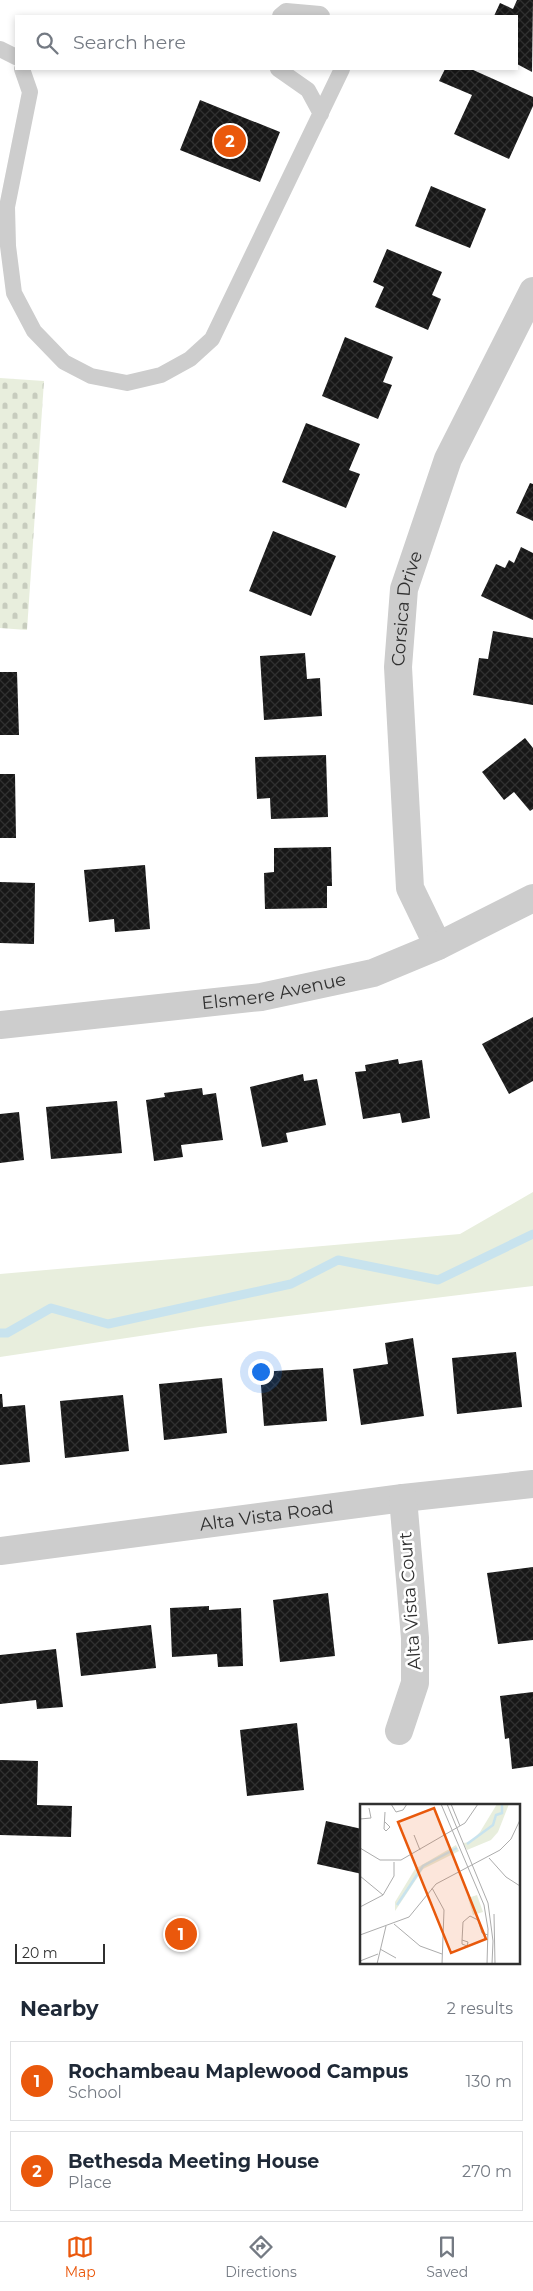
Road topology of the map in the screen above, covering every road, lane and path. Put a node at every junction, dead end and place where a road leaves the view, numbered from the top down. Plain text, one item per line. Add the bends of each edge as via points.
1 (281, 15) edge
2 (321, 15) edge
3 (0, 49) edge
4 (15, 56) edge
5 (22, 70) edge
6 (279, 70) edge
7 (342, 70) edge
8 (321, 114) junction
9 (533, 291) edge
10 (533, 898) edge
11 (438, 946) junction
12 (0, 1024) edge
13 (533, 1484) edge
14 (402, 1498) junction
15 (0, 1551) edge
16 (399, 1732) dead end

1 - 2 lane via 286,11
3 - 4 lane
5 - 8 lane via 30,92 7,207 14,294 34,331 64,362 91,376 127,383 161,375 212,340
6 - 8 lane via 308,90
7 - 8 lane
9 - 11 street, Corsica Drive via 448,459 404,589 398,666 410,888
10 - 11 street, Elsmere Avenue
11 - 12 street, Elsmere Avenue via 372,973 261,997
13 - 14 street, Alta Vista Road
14 - 15 street, Alta Vista Road
14 - 16 street, Alta Vista Court via 415,1638 415,1683

